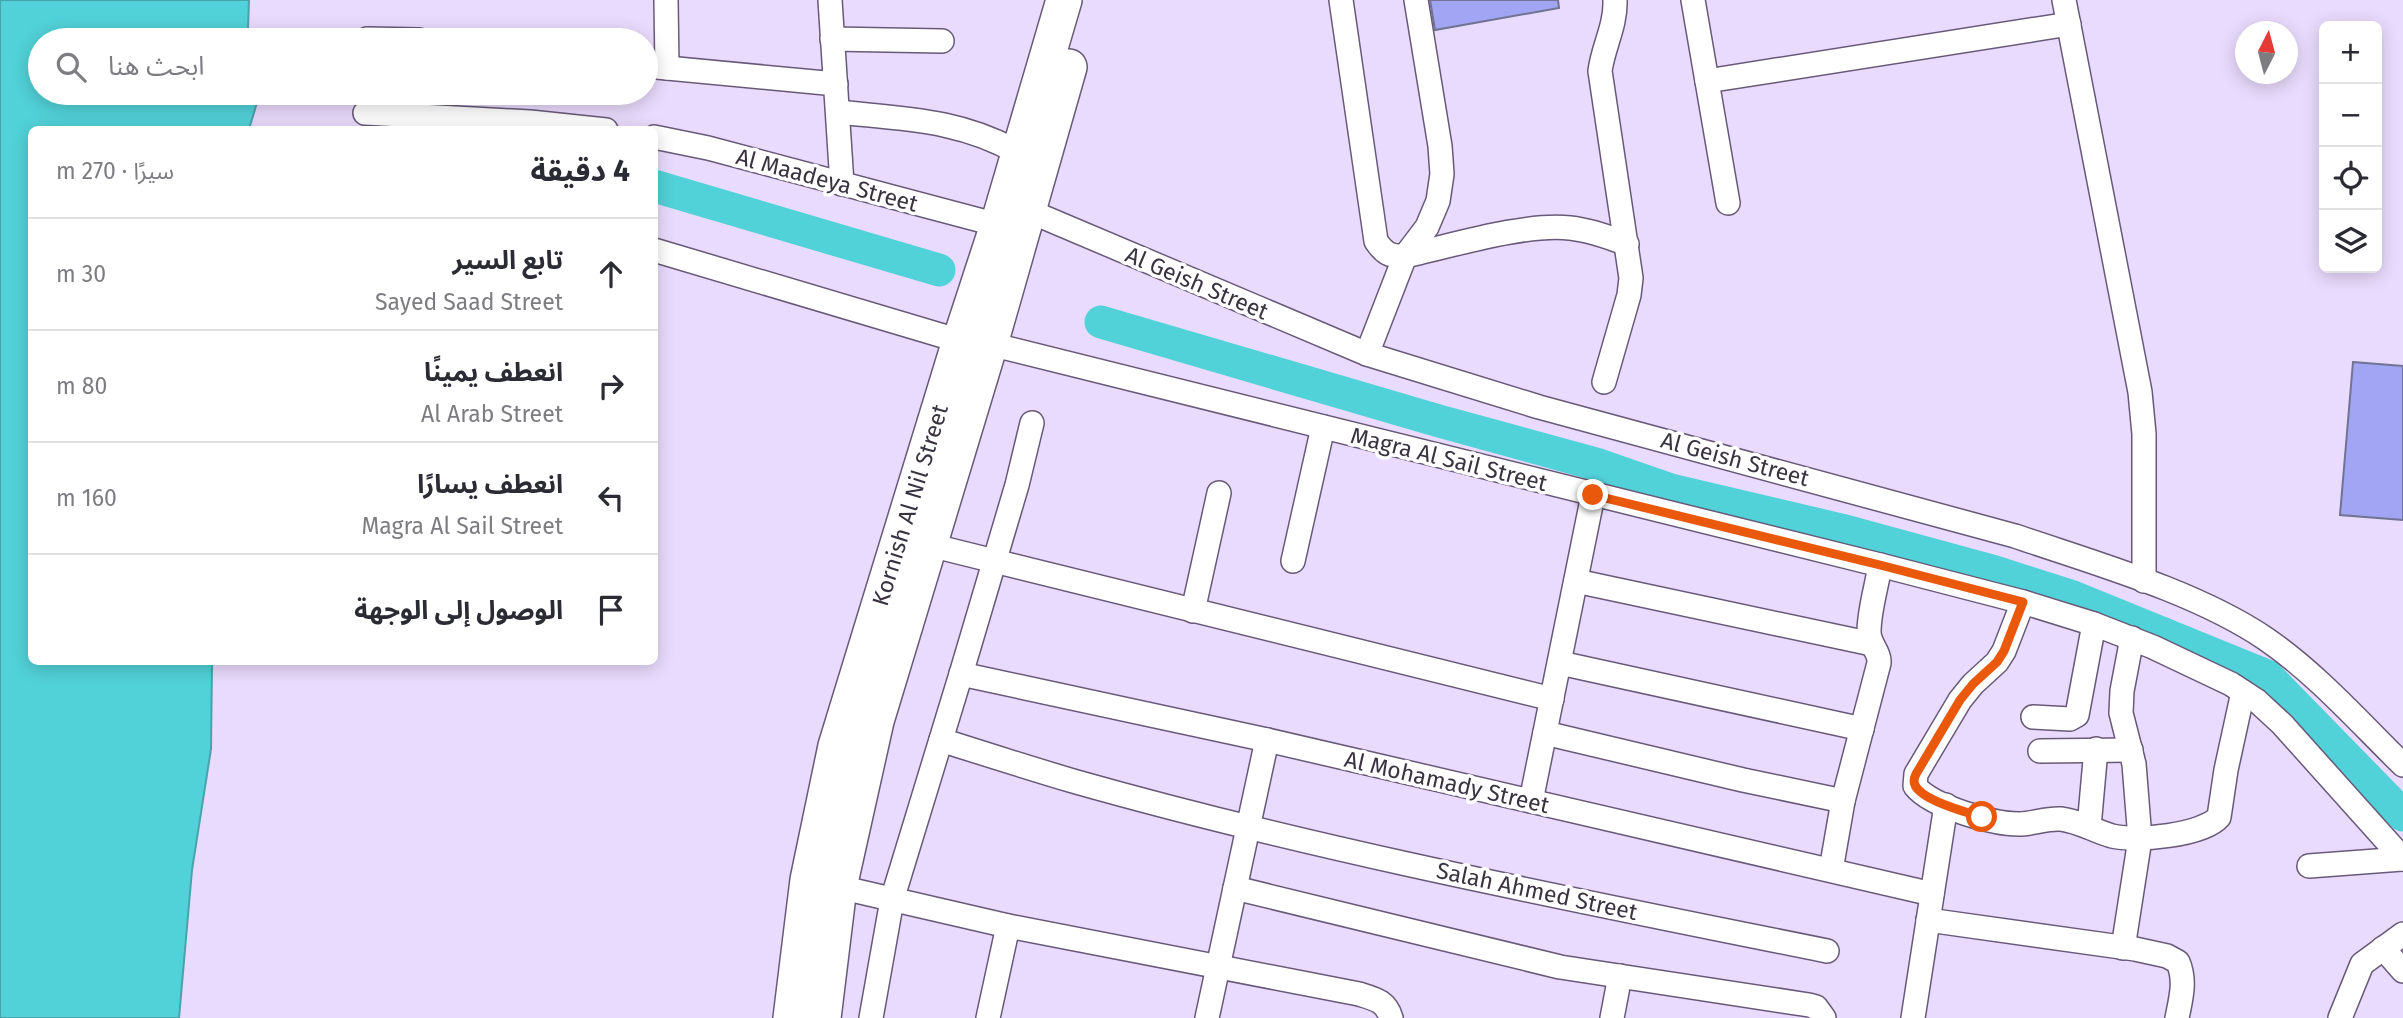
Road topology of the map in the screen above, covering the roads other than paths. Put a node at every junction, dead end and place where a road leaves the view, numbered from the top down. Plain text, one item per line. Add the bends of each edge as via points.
1 (666, 0) edge
2 (822, 0) edge
3 (830, 0) edge
4 (1064, 0) edge
5 (1088, 0) edge
6 (1340, 0) edge
7 (1416, 0) edge
8 (1615, 0) edge
9 (1693, 0) edge
10 (2064, 0) edge
11 (2069, 24) junction
12 (832, 39) junction
13 (942, 41) dead end
14 (658, 54) edge
15 (658, 67) edge
16 (1707, 80) junction
17 (836, 84) junction
18 (838, 112) junction
19 (365, 113) dead end
20 (568, 126) edge
21 (658, 138) edge
22 (1019, 153) junction
23 (842, 184) junction
24 (1728, 203) dead end
25 (1029, 211) junction
26 (998, 225) junction
27 (1627, 244) junction
28 (658, 251) edge
29 (1405, 256) junction
30 (975, 343) junction
31 (1367, 354) junction
32 (1604, 382) dead end
33 (1032, 424) dead end
34 (1323, 427) junction
35 (1219, 493) dead end
36 (1593, 495) junction
37 (930, 545) junction
38 (993, 561) junction
39 (1293, 561) dead end
40 (1880, 565) junction
41 (1576, 581) junction
42 (2144, 581) junction
43 (2023, 602) junction
44 (1193, 611) junction
45 (2094, 624) junction
46 (2132, 638) junction
47 (1872, 644) junction
48 (1560, 663) junction
49 (961, 674) junction
50 (2243, 692) junction
51 (1552, 699) junction
52 (2033, 717) dead end
53 (1862, 729) junction
54 (1545, 733) junction
55 (941, 740) junction
56 (1267, 740) junction
57 (2096, 749) junction
58 (2131, 750) junction
59 (2040, 751) dead end
60 (2403, 765) edge
61 (1531, 801) junction
62 (1843, 801) junction
63 (1946, 805) junction
64 (1248, 826) junction
65 (2089, 827) junction
66 (2140, 839) junction
67 (2403, 859) edge
68 (2309, 866) dead end
69 (1831, 870) junction
70 (839, 887) junction
71 (1235, 888) junction
72 (1932, 894) junction
73 (892, 900) junction
74 (1928, 920) junction
75 (1008, 926) junction
76 (2403, 934) edge
77 (2123, 948) junction
78 (2383, 948) junction
79 (1827, 951) dead end
80 (1218, 966) junction
81 (2403, 971) edge
82 (1620, 976) junction
83 (791, 1018) edge
84 (823, 1018) edge
85 (871, 1018) edge
86 (988, 1018) edge
87 (1207, 1018) edge
88 (1391, 1018) edge
89 (1612, 1018) edge
90 (1824, 1018) edge
91 (1913, 1018) edge
92 (2177, 1018) edge
93 (2340, 1018) edge

1 - 14 street
2 - 3 street
3 - 12 street
4 - 22 highway, Kornish Al Nil Street
5 - 25 highway, Kornish Al Nil Street
6 - 29 street via 1376,241 1393,257
7 - 29 street via 1442,174 1438,201 1427,227
8 - 27 street via 1600,71
9 - 16 street
10 - 11 street
11 - 16 street
11 - 42 street via 2140,392
12 - 13 street
12 - 17 street
15 - 17 street
16 - 24 street
17 - 18 street
18 - 22 street via 953,125
18 - 23 street
19 - 20 street
21 - 23 street, Al Maadeya Street
22 - 26 highway, Kornish Al Nil Street
23 - 26 street, Al Maadeya Street
25 - 30 highway, Kornish Al Nil Street
25 - 31 street, Al Geish Street
26 - 30 highway, Kornish Al Nil Street
27 - 29 street via 1589,231 1539,228
27 - 32 street via 1629,295
28 - 30 street, Magra Al Sail Street
29 - 31 street
30 - 34 street, Magra Al Sail Street
30 - 37 highway, Kornish Al Nil Street
30 - 83 highway, Kornish Al Nil Street via 836,747 808,880
31 - 42 street, Al Geish Street via 1539,407 2015,536
33 - 38 street
34 - 36 street, Magra Al Sail Street
34 - 39 street
35 - 44 street
36 - 40 street, Magra Al Sail Street
36 - 41 street
37 - 38 street
37 - 70 highway, Kornish Al Nil Street via 876,721
38 - 44 street
38 - 49 street
40 - 43 street, Magra Al Sail Street
40 - 47 street via 1869,632
41 - 47 street
41 - 48 street
42 - 60 street, Al Geish Street via 2211,608 2266,638 2323,686
43 - 45 street, Magra Al Sail Street
43 - 63 street via 2004,651 1960,700 1916,774 1919,791
44 - 51 street
45 - 46 street, Magra Al Sail Street
45 - 52 street via 2077,715 2070,719
46 - 50 street, Magra Al Sail Street
46 - 58 street via 2121,701
47 - 53 street via 1879,657
48 - 51 street
48 - 53 street
49 - 55 street
49 - 56 street, Al Mohamady Street
50 - 66 street via 2219,817 2205,827
50 - 67 street, Magra Al Sail Street via 2282,724
51 - 54 street
53 - 62 street
54 - 61 street
54 - 62 street
55 - 64 street, Salah Ahmed Street via 1073,781
55 - 73 street
56 - 61 street, Al Mohamady Street
56 - 64 street
57 - 58 street
57 - 59 street
57 - 65 street
58 - 66 street
61 - 69 street, Al Mohamady Street
62 - 69 street
63 - 65 street via 2002,822 2055,819
63 - 72 street
64 - 71 street
64 - 79 street, Salah Ahmed Street via 1488,882
65 - 66 street
66 - 77 street
67 - 68 street
69 - 72 street, Al Mohamady Street
70 - 73 street
70 - 84 highway, Kornish Al Nil Street
71 - 80 street
71 - 82 street via 1560,967
72 - 74 street
73 - 75 street
73 - 85 street
74 - 77 street
74 - 91 street
75 - 80 street
75 - 86 street
76 - 78 street
77 - 92 street via 2178,962 2183,990
78 - 81 street
78 - 93 street via 2362,964
80 - 87 street
80 - 88 street via 1378,1000 1388,1007
82 - 89 street
82 - 90 street via 1809,1005

